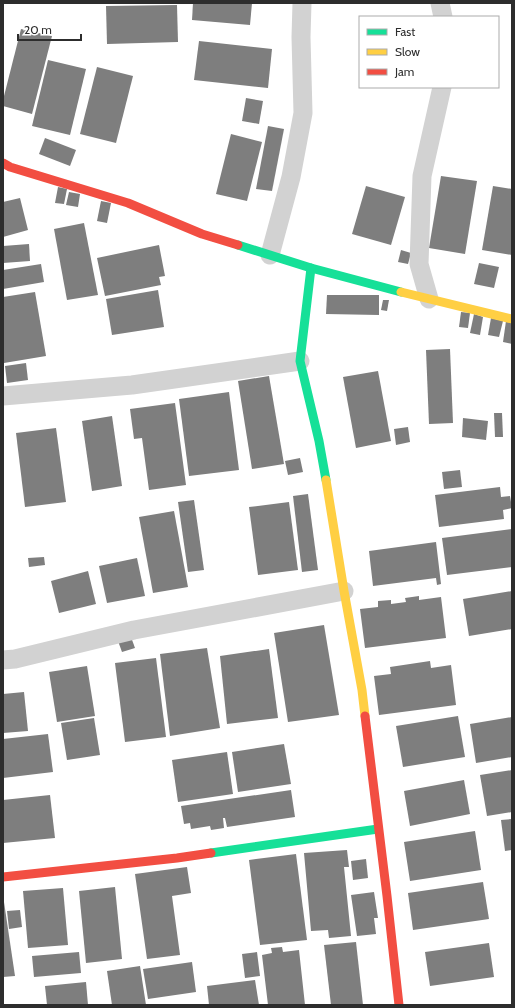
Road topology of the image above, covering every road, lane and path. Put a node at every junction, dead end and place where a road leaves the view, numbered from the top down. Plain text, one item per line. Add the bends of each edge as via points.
1 (302, 3) edge
2 (440, 3) edge
3 (443, 16) edge
4 (442, 88) edge
5 (3, 163) edge
6 (270, 255) junction
7 (311, 268) junction
8 (429, 299) junction
9 (512, 319) edge
10 (300, 361) junction
11 (3, 396) edge
12 (344, 591) junction
13 (3, 660) edge
14 (378, 829) junction
15 (3, 876) edge
16 (399, 1005) edge

1 - 6 street via 303,113 291,177
2 - 3 street
4 - 8 street via 422,176 419,264
5 - 6 street via 128,203 202,234
6 - 7 street
7 - 8 street
7 - 10 street
8 - 9 street
10 - 11 street via 132,385
10 - 12 street via 319,442
12 - 13 street via 134,630
12 - 14 street via 362,690
14 - 15 street via 177,858
14 - 16 street

